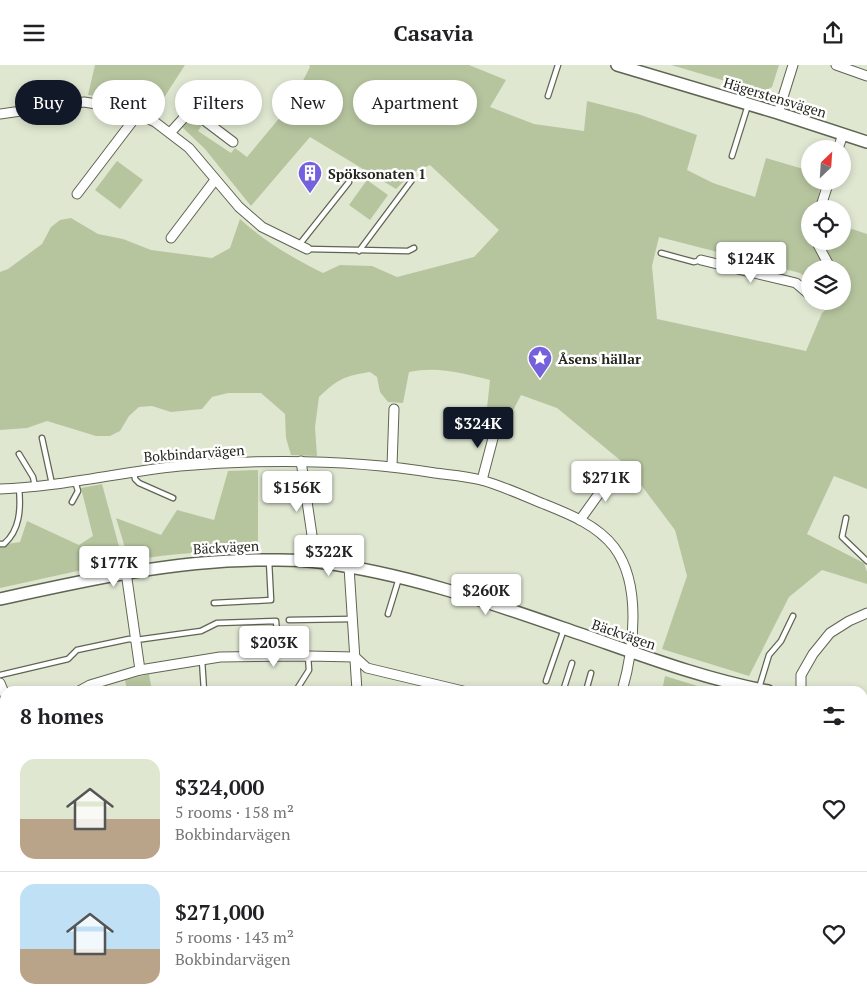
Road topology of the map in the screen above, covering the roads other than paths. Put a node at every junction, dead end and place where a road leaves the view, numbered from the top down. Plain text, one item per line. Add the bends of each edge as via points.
1 (558, 65) edge
2 (617, 65) edge
3 (793, 65) edge
4 (836, 65) edge
5 (867, 76) edge
6 (548, 95) dead end
7 (92, 103) edge
8 (748, 104) junction
9 (1, 112) edge
10 (778, 113) junction
11 (130, 125) edge
12 (159, 125) edge
13 (170, 133) junction
14 (843, 134) junction
15 (841, 140) edge
16 (867, 142) edge
17 (233, 143) dead end
18 (732, 156) dead end
19 (215, 180) junction
20 (412, 180) dead end
21 (349, 182) dead end
22 (77, 194) dead end
23 (170, 238) dead end
24 (303, 247) junction
25 (414, 248) dead end
26 (359, 251) junction
27 (661, 253) dead end
28 (701, 260) joint
29 (801, 287) edge
30 (394, 409) dead end
31 (498, 423) dead end
32 (42, 438) dead end
33 (19, 454) dead end
34 (301, 461) junction
35 (392, 465) junction
36 (134, 471) junction
37 (613, 474) dead end
38 (75, 480) junction
39 (482, 480) junction
40 (52, 484) junction
41 (35, 486) junction
42 (0, 489) edge
43 (19, 489) junction
44 (173, 498) dead end
45 (72, 501) dead end
46 (846, 518) dead end
47 (580, 520) junction
48 (0, 544) edge
49 (269, 560) junction
50 (867, 561) edge
51 (316, 562) junction
52 (349, 567) junction
53 (126, 572) junction
54 (400, 577) junction
55 (0, 599) edge
56 (214, 603) dead end
57 (867, 613) edge
58 (388, 614) dead end
59 (793, 616) dead end
60 (352, 619) junction
61 (289, 621) dead end
62 (564, 628) junction
63 (136, 639) junction
64 (631, 652) junction
65 (279, 656) junction
66 (308, 656) junction
67 (355, 657) junction
68 (202, 660) junction
69 (572, 663) dead end
70 (140, 670) junction
71 (591, 673) dead end
72 (0, 675) edge
73 (546, 681) dead end
74 (88, 686) edge
75 (204, 686) edge
76 (299, 686) edge
77 (357, 686) edge
78 (442, 686) edge
79 (565, 686) edge
80 (587, 686) edge
81 (623, 686) edge
82 (741, 686) edge
83 (764, 686) edge
84 (801, 686) edge

1 - 6 lane
2 - 8 street, Hägerstensvägen
3 - 10 street
4 - 5 street
7 - 9 street
8 - 10 street, Hägerstensvägen
8 - 18 lane
10 - 14 street, Hägerstensvägen
11 - 22 street
12 - 13 street
13 - 17 street via 189,112
13 - 19 street via 189,149
14 - 15 street
14 - 16 street, Hägerstensvägen
19 - 23 street
19 - 24 street via 262,227
20 - 26 lane
21 - 24 lane
24 - 26 lane
25 - 26 lane via 408,251
27 - 28 lane via 694,262
28 - 29 street via 796,283
30 - 35 street
31 - 39 street
32 - 40 lane
33 - 41 lane
34 - 35 street, Bokbindarvägen
34 - 36 street, Bokbindarvägen
34 - 51 street
35 - 39 street, Bokbindarvägen
36 - 38 street, Bokbindarvägen
36 - 44 lane via 139,483
37 - 47 street
38 - 40 street, Bokbindarvägen
38 - 45 lane via 78,491
39 - 47 street, Bokbindarvägen
40 - 41 street, Bokbindarvägen
41 - 43 street, Bokbindarvägen
42 - 43 street, Bokbindarvägen
43 - 48 lane via 21,508 12,537
46 - 50 lane via 842,537
47 - 64 street, Bokbindarvägen via 605,537 623,562 633,607
49 - 51 street, Bäckvägen
49 - 53 street, Bäckvägen via 236,560
49 - 56 lane via 271,600
51 - 52 street, Bäckvägen
52 - 54 street, Bäckvägen
52 - 60 street
53 - 55 street, Bäckvägen
53 - 63 street
54 - 58 lane
54 - 62 street, Bäckvägen
57 - 84 street via 830,633 801,675
59 - 83 lane via 781,641 769,655
60 - 61 lane
60 - 67 street
62 - 64 street, Bäckvägen
62 - 73 lane
63 - 65 lane via 201,631 217,623 276,621
63 - 70 street
63 - 72 lane via 77,650 68,659
64 - 81 street, Bokbindarvägen
64 - 82 street, Bäckvägen
65 - 66 street
65 - 68 street
66 - 67 street
66 - 76 lane via 309,670
67 - 77 street
67 - 78 street via 367,668
68 - 70 street
68 - 75 lane
69 - 79 lane
70 - 74 street
71 - 80 lane

